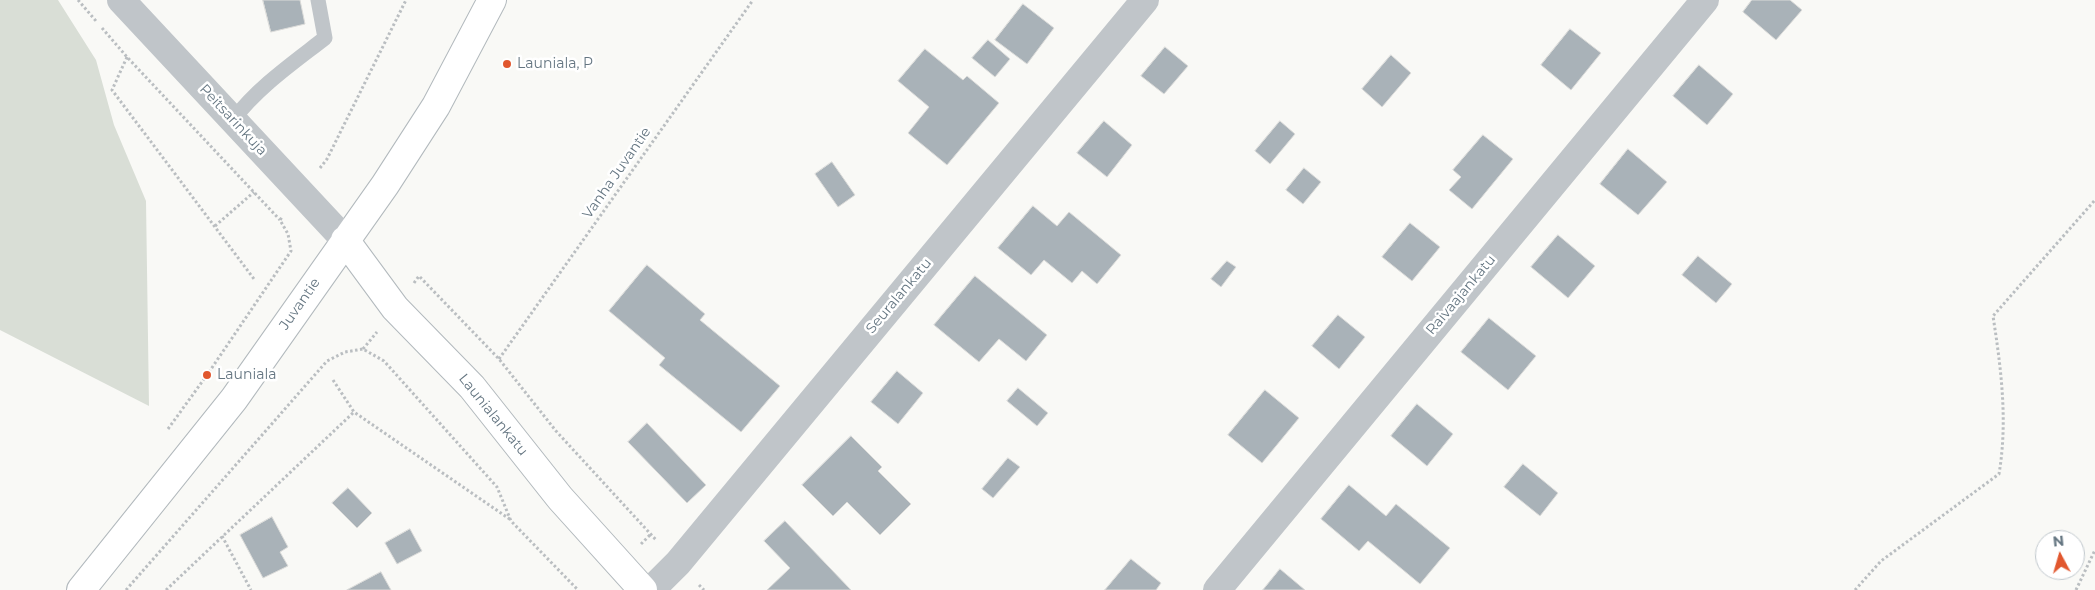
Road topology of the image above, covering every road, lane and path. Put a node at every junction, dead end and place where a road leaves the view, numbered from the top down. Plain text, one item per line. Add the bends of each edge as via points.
1 (78, 0) edge
2 (318, 0) edge
3 (406, 0) edge
4 (492, 0) edge
5 (752, 0) edge
6 (1145, 0) edge
7 (1705, 0) edge
8 (126, 2) edge
9 (127, 57) junction
10 (233, 120) junction
11 (254, 192) junction
12 (301, 193) junction
13 (2095, 200) edge
14 (280, 220) junction
15 (215, 226) junction
16 (345, 240) junction
17 (419, 276) dead end
18 (254, 278) dead end
19 (499, 359) junction
20 (333, 380) dead end
21 (354, 412) junction
22 (166, 431) dead end
23 (511, 521) junction
24 (222, 536) junction
25 (2095, 550) edge
26 (678, 563) junction
27 (82, 590) edge
28 (126, 590) edge
29 (166, 590) edge
30 (251, 590) edge
31 (578, 590) edge
32 (642, 590) edge
33 (651, 590) edge
34 (704, 590) edge
35 (1217, 590) edge
36 (1854, 590) edge
37 (2076, 590) edge

1 - 9 path
2 - 10 lane via 325,38 275,77
3 - 12 path via 327,159
4 - 16 main road, Juvantie via 436,106
5 - 19 path, Vanha Juvantie
6 - 26 street, Seuralankatu
7 - 35 street, Raivaajankatu
8 - 10 street, Peitsarinkuja
9 - 11 path
9 - 15 path via 112,90
10 - 12 street, Peitsarinkuja
11 - 14 path
11 - 15 path
12 - 14 path
12 - 16 street, Peitsarinkuja
13 - 36 path via 1993,316 2002,370 2003,448 1999,474 1881,561
14 - 22 path via 288,234 291,251
15 - 18 path
16 - 27 main road, Juvantie via 234,399
16 - 32 main road, Launialankatu via 396,308 472,387 560,498
17 - 19 path
19 - 26 path via 556,431
20 - 21 path
21 - 23 path
21 - 24 path
23 - 28 path via 497,487 384,361 363,349 345,352 327,361
23 - 31 path
24 - 29 path
24 - 30 path
25 - 37 path
26 - 33 street, Seuralankatu
26 - 34 path

